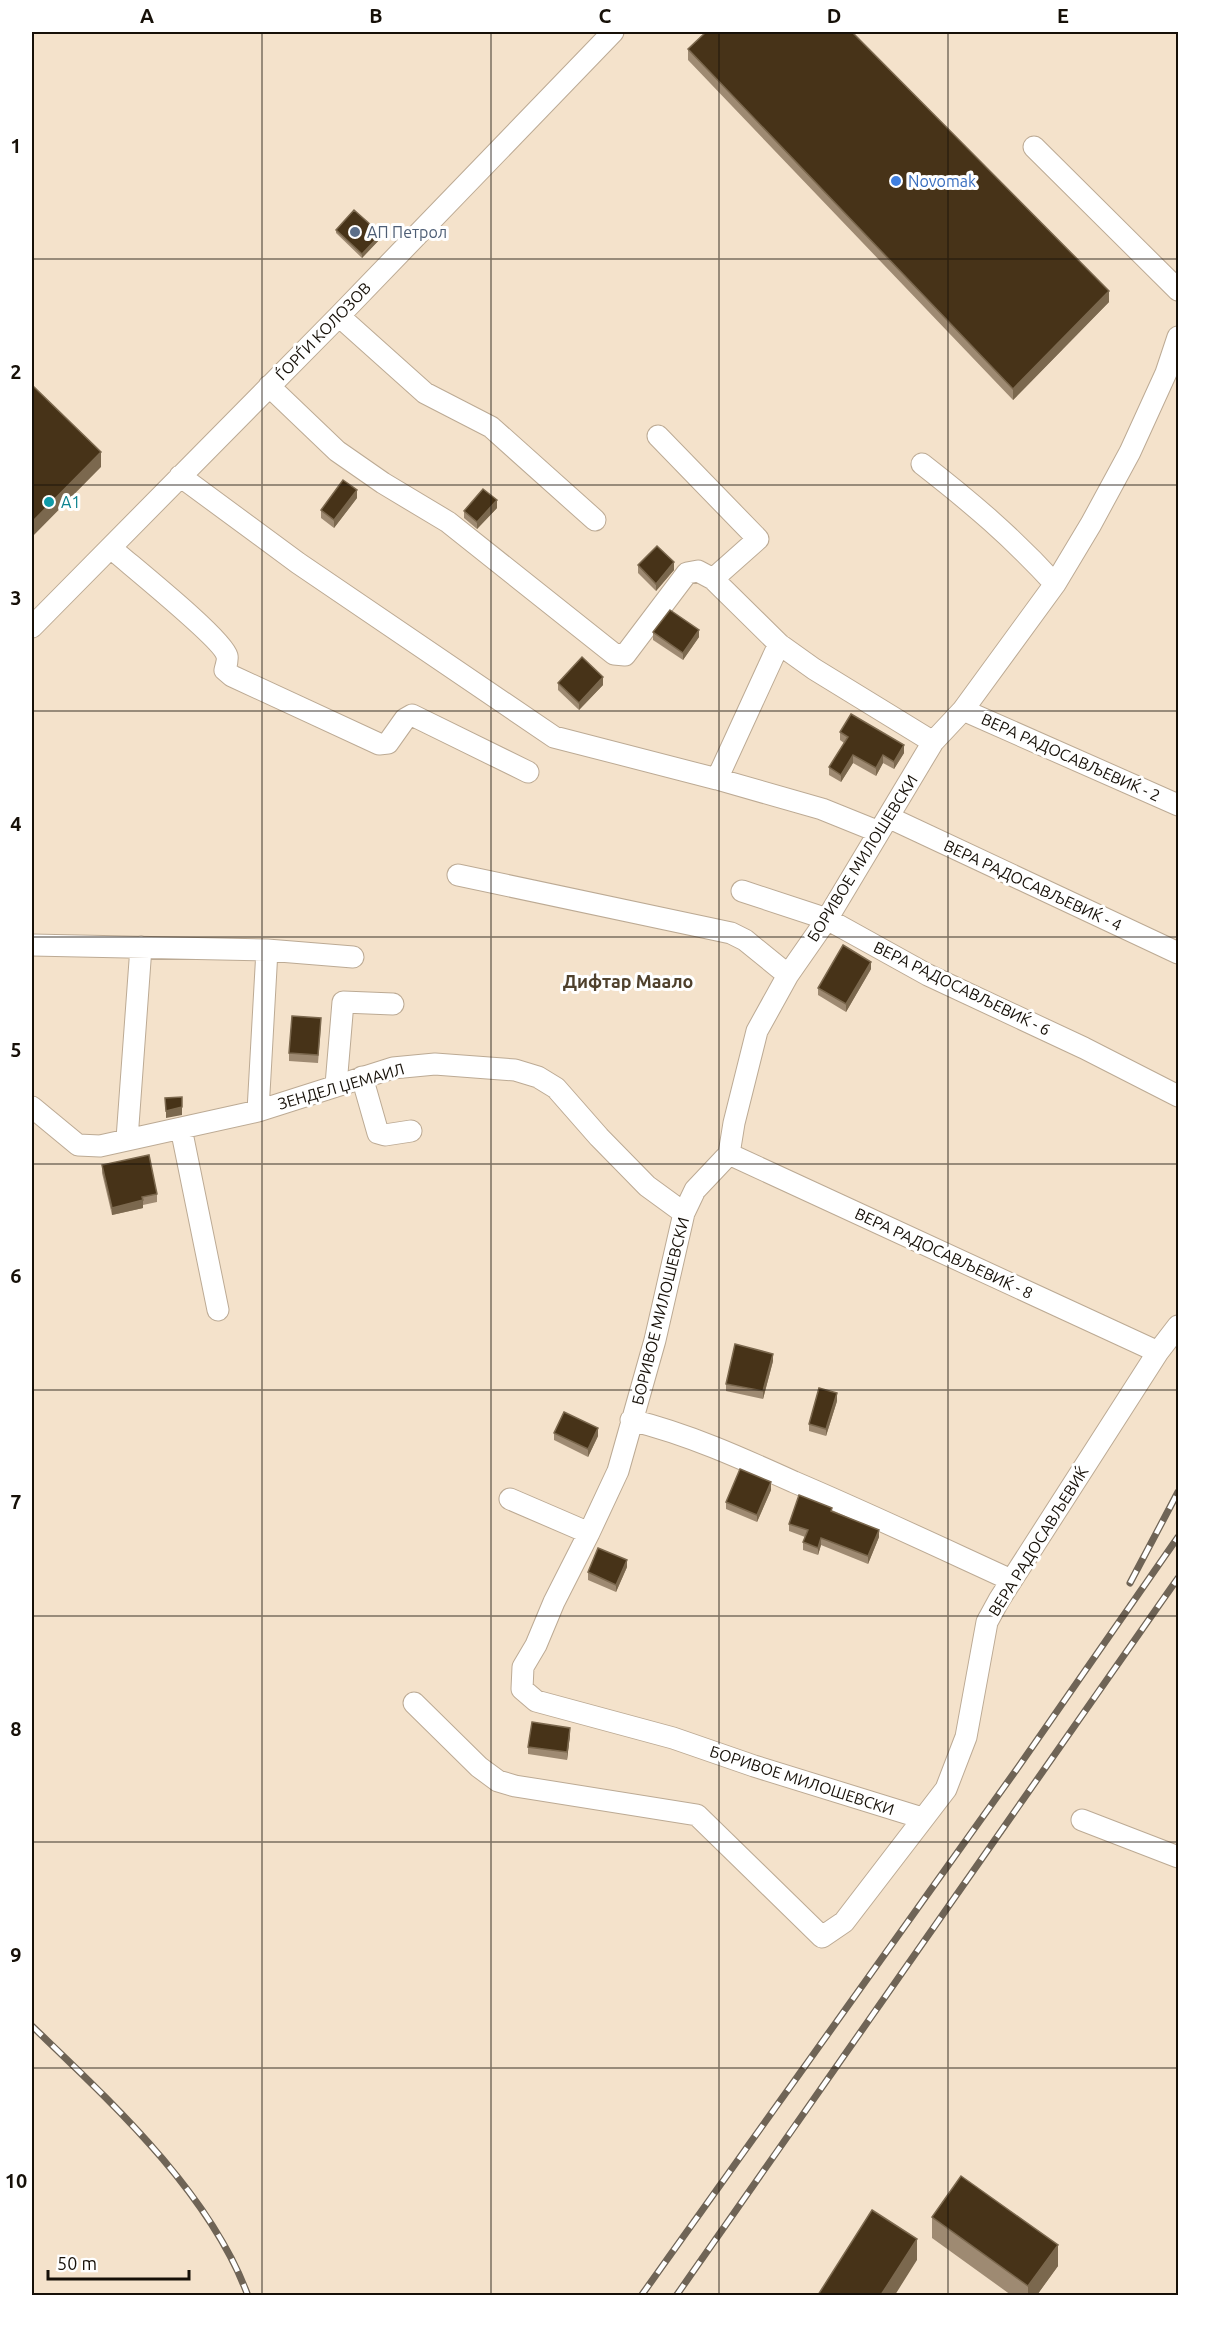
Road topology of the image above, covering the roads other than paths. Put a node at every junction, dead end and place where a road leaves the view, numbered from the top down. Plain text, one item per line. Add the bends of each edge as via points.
1 (613, 32) edge
2 (1034, 147) dead end
3 (1179, 290) edge
4 (339, 316) junction
5 (1179, 338) edge
6 (269, 386) junction
7 (658, 436) dead end
8 (922, 464) dead end
9 (180, 476) junction
10 (595, 520) dead end
11 (111, 548) junction
12 (713, 579) junction
13 (1055, 584) junction
14 (32, 627) edge
15 (779, 644) junction
16 (963, 710) junction
17 (933, 742) junction
18 (528, 772) dead end
19 (717, 779) junction
20 (1179, 805) edge
21 (884, 824) junction
22 (458, 875) dead end
23 (742, 891) dead end
24 (827, 919) junction
25 (32, 945) edge
26 (141, 947) junction
27 (267, 950) junction
28 (1179, 953) edge
29 (352, 957) dead end
30 (788, 975) junction
31 (393, 1004) dead end
32 (362, 1077) junction
33 (336, 1085) junction
34 (1179, 1096) edge
35 (32, 1107) edge
36 (258, 1111) junction
37 (181, 1128) junction
38 (411, 1131) dead end
39 (127, 1139) junction
40 (729, 1154) junction
41 (684, 1213) junction
42 (218, 1310) dead end
43 (1179, 1326) edge
44 (1158, 1352) junction
45 (631, 1420) junction
46 (510, 1499) dead end
47 (589, 1533) junction
48 (1011, 1580) junction
49 (414, 1703) dead end
50 (922, 1818) junction
51 (1082, 1820) dead end
52 (1179, 1857) edge

1 - 4 street, ЃОРЃИ КОЛОЗОВ
2 - 3 street
4 - 6 street, ЃОРЃИ КОЛОЗОВ
4 - 10 street via 425,393 491,427
5 - 13 street, БОРИВОЕ МИЛОШЕВСКИ via 1130,452
6 - 9 street, ЃОРЃИ КОЛОЗОВ
6 - 12 street via 337,451 448,522 614,654 625,655 687,573 698,571
7 - 12 street via 758,539
8 - 13 street via 987,515
9 - 11 street, ЃОРЃИ КОЛОЗОВ
9 - 19 street, ВЕРА РАДОСАВЉЕВИЌ - 4 via 298,563 555,737
11 - 14 street, ЃОРЃИ КОЛОЗОВ
11 - 18 street via 223,648 228,658 225,670 232,676 379,744 388,743 412,715
12 - 15 street
13 - 16 street, БОРИВОЕ МИЛОШЕВСКИ
15 - 17 street
15 - 19 street
16 - 17 street, БОРИВОЕ МИЛОШЕВСКИ
16 - 20 street, ВЕРА РАДОСАВЉЕВИЌ - 2
17 - 21 street, БОРИВОЕ МИЛОШЕВСКИ
19 - 21 street, ВЕРА РАДОСАВЉЕВИЌ - 4
21 - 24 street, БОРИВОЕ МИЛОШЕВСКИ
21 - 28 street, ВЕРА РАДОСАВЉЕВИЌ - 4
22 - 30 street via 731,933
23 - 24 street, ВЕРА РАДОСАВЉЕВИЌ - 6
24 - 30 street, БОРИВОЕ МИЛОШЕВСКИ
24 - 34 street, ВЕРА РАДОСАВЉЕВИЌ - 6 via 928,975
25 - 26 street
26 - 27 street
26 - 39 street
27 - 29 street
27 - 36 street
30 - 40 street, БОРИВОЕ МИЛОШЕВСКИ via 758,1031
31 - 33 street via 343,1002
32 - 33 street, ЗЕНДЕЛ ЏЕМАИЛ
32 - 38 street via 378,1133
32 - 41 street, ЗЕНДЕЛ ЏЕМАИЛ via 393,1068 435,1064 515,1070 538,1077 555,1088 647,1186
33 - 36 street, ЗЕНДЕЛ ЏЕМАИЛ
35 - 39 street, ЗЕНДЕЛ ЏЕМАИЛ via 78,1145 100,1146
36 - 37 street, ЗЕНДЕЛ ЏЕМАИЛ
37 - 39 street, ЗЕНДЕЛ ЏЕМАИЛ
37 - 42 street
40 - 41 street, БОРИВОЕ МИЛОШЕВСКИ via 695,1190
40 - 44 street, ВЕРА РАДОСАВЉЕВИЌ - 8
41 - 45 street, БОРИВОЕ МИЛОШЕВСКИ via 655,1340
43 - 44 street, ВЕРА РАДОСАВЉЕВИЌ
44 - 48 street, ВЕРА РАДОСАВЉЕВИЌ
45 - 47 street, БОРИВОЕ МИЛОШЕВСКИ via 618,1470
45 - 48 street via 732,1455
46 - 47 street
47 - 50 street, БОРИВОЕ МИЛОШЕВСКИ via 523,1666 522,1689 529,1696
48 - 50 street, ВЕРА РАДОСАВЉЕВИЌ via 987,1622 966,1737 946,1789
49 - 50 street, ВЕРА РАДОСАВЉЕВИЌ via 498,1781 698,1815 822,1937 844,1922
51 - 52 street

